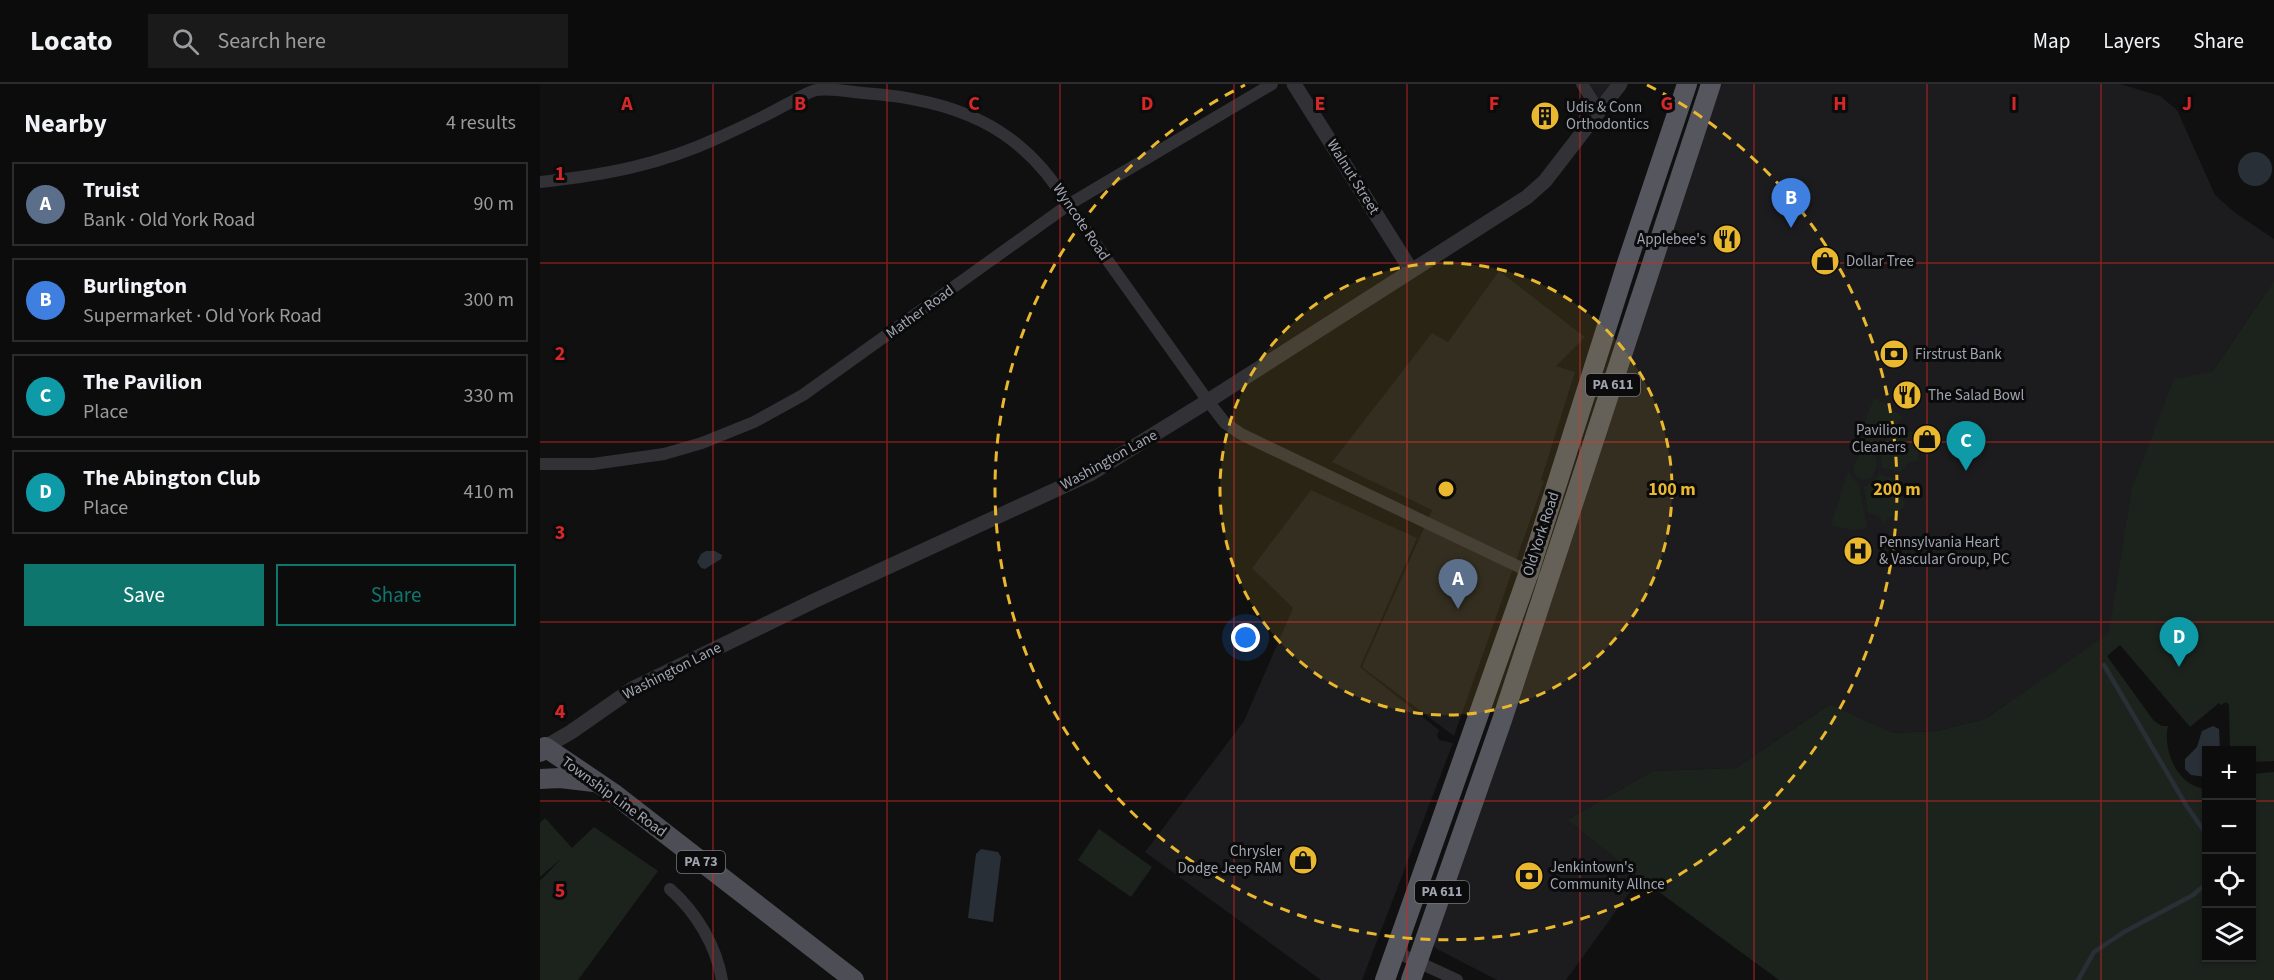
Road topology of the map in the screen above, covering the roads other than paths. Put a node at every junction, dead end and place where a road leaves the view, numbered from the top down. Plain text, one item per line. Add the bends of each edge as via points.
1 (1272, 84) edge
2 (1294, 84) edge
3 (1582, 84) edge
4 (1620, 84) edge
5 (1687, 84) edge
6 (1711, 84) edge
7 (811, 87) edge
8 (1599, 111) junction
9 (540, 182) edge
10 (1068, 205) junction
11 (1411, 270) junction
12 (1208, 401) junction
13 (540, 464) edge
14 (1529, 572) junction
15 (1549, 579) junction
16 (542, 750) edge
17 (1462, 762) junction
18 (1484, 773) junction
19 (540, 779) edge
20 (597, 783) junction
21 (670, 889) dead end
22 (1396, 952) junction
23 (1414, 971) edge
24 (722, 980) edge
25 (854, 980) edge
26 (1385, 980) edge
27 (1457, 980) edge

1 - 10 street, Mather Road
2 - 11 street, Walnut Street
3 - 8 street
4 - 8 street, Washington Lane
5 - 14 highway, Old York Road / PA 611
6 - 15 highway, Old York Road / PA 611
7 - 9 street, Wyncote Road via 718,138 659,161 603,175
7 - 10 street, Wyncote Road via 941,104 977,119 1009,137 1035,160
8 - 11 street, Washington Lane via 1545,181 1527,197
10 - 12 street, Wyncote Road
10 - 13 street, Mather Road via 803,395 754,422 664,453 593,464
11 - 12 street, Washington Lane
12 - 14 street, Wyncote Road via 1241,434
12 - 16 street, Washington Lane via 1090,474 634,688
14 - 15 street, Wyncote Road
14 - 17 highway, Old York Road / PA 611
15 - 18 highway, Old York Road / PA 611
16 - 20 main road, Township Line Road / PA 73
17 - 18 highway
17 - 22 highway, Old York Road / PA 611
18 - 23 highway, Old York Road / PA 611
19 - 20 main road
20 - 25 main road, Township Line Road / PA 73
21 - 24 street via 700,923
22 - 23 street
22 - 26 highway, Old York Road / PA 611
23 - 27 street

